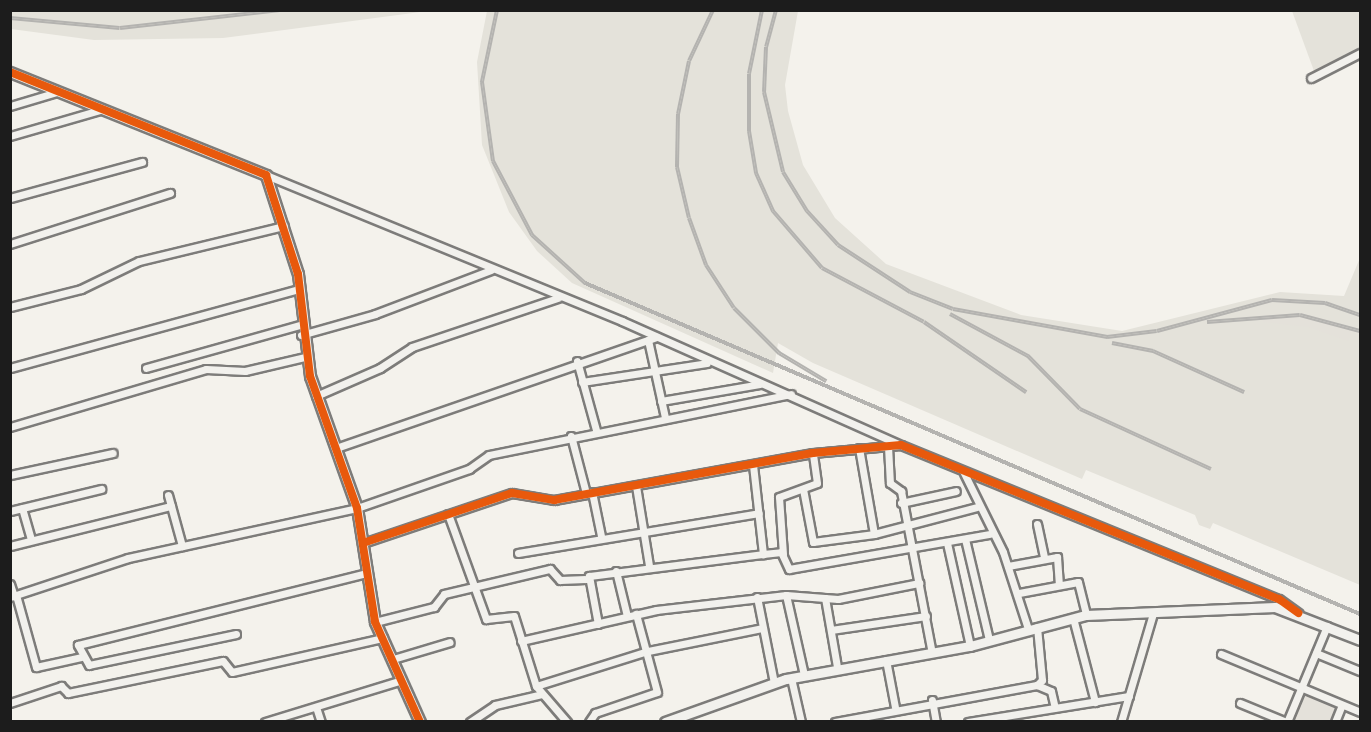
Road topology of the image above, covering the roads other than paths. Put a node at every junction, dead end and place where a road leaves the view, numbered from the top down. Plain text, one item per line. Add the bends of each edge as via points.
1 (1360, 53) edge
2 (10, 72) edge
3 (1311, 78) dead end
4 (57, 92) junction
5 (10, 106) edge
6 (100, 110) junction
7 (10, 136) edge
8 (142, 162) dead end
9 (266, 175) junction
10 (170, 193) dead end
11 (10, 198) edge
12 (284, 226) junction
13 (10, 244) edge
14 (491, 270) junction
15 (298, 289) junction
16 (558, 298) junction
17 (10, 307) edge
18 (301, 330) junction
19 (656, 337) junction
20 (648, 340) junction
21 (305, 357) junction
22 (577, 361) junction
23 (707, 363) junction
24 (10, 368) edge
25 (146, 368) dead end
26 (655, 369) junction
27 (582, 382) junction
28 (760, 384) junction
29 (791, 394) junction
30 (316, 396) junction
31 (661, 400) junction
32 (665, 417) junction
33 (10, 427) edge
34 (596, 430) junction
35 (571, 436) junction
36 (901, 445) junction
37 (888, 446) junction
38 (336, 448) junction
39 (859, 448) junction
40 (113, 453) dead end
41 (813, 453) junction
42 (753, 465) junction
43 (964, 473) junction
44 (10, 475) edge
45 (636, 486) junction
46 (101, 489) dead end
47 (803, 489) junction
48 (956, 491) dead end
49 (589, 493) junction
50 (168, 495) dead end
51 (901, 503) junction
52 (171, 506) junction
53 (977, 507) junction
54 (22, 508) junction
55 (357, 508) junction
56 (10, 511) edge
57 (759, 513) junction
58 (448, 514) junction
59 (1037, 524) dead end
60 (906, 526) junction
61 (643, 529) junction
62 (874, 534) junction
63 (990, 534) junction
64 (601, 536) junction
65 (965, 539) junction
66 (32, 540) junction
67 (363, 543) junction
68 (947, 543) junction
69 (10, 546) edge
70 (182, 546) junction
71 (911, 548) junction
72 (518, 553) dead end
73 (763, 554) junction
74 (783, 554) junction
75 (1044, 558) junction
76 (649, 565) junction
77 (1008, 566) junction
78 (616, 571) junction
79 (367, 573) junction
80 (586, 579) junction
81 (919, 583) junction
82 (10, 584) edge
83 (1059, 584) junction
84 (473, 586) junction
85 (1018, 593) junction
86 (786, 595) junction
87 (13, 596) edge
88 (757, 597) junction
89 (825, 598) junction
90 (1153, 613) junction
91 (1298, 613) junction
92 (636, 614) junction
93 (1086, 615) junction
94 (627, 616) junction
95 (926, 616) junction
96 (1073, 618) junction
97 (375, 622) junction
98 (598, 624) junction
99 (1327, 626) junction
100 (762, 628) junction
101 (1032, 628) junction
102 (831, 630) junction
103 (236, 634) dead end
104 (382, 638) junction
105 (989, 640) junction
106 (1360, 640) edge
107 (520, 641) junction
108 (450, 642) dead end
109 (970, 645) junction
110 (648, 651) junction
111 (932, 653) junction
112 (1316, 653) junction
113 (1221, 654) dead end
114 (81, 657) junction
115 (393, 659) junction
116 (885, 660) junction
117 (837, 668) junction
118 (1360, 671) edge
119 (804, 675) junction
120 (791, 678) junction
121 (402, 680) junction
122 (774, 684) junction
123 (536, 686) junction
124 (1037, 686) junction
125 (1301, 688) junction
126 (542, 694) junction
127 (1129, 696) junction
128 (932, 700) junction
129 (1095, 702) junction
130 (10, 703) edge
131 (1240, 703) dead end
132 (1342, 705) junction
133 (316, 707) junction
134 (895, 707) junction
135 (1055, 708) junction
136 (1360, 712) edge
137 (265, 722) edge
138 (321, 722) edge
139 (420, 722) edge
140 (470, 722) edge
141 (567, 722) edge
142 (589, 722) edge
143 (665, 722) edge
144 (801, 722) edge
145 (835, 722) edge
146 (936, 722) edge
147 (968, 722) edge
148 (1121, 722) edge
149 (1286, 722) edge
150 (1335, 722) edge

1 - 3 street
2 - 4 street
4 - 5 street
4 - 6 street
6 - 7 street
6 - 9 street
8 - 11 street
9 - 12 street
9 - 14 street
10 - 13 street
12 - 15 street
12 - 17 street via 139,261 81,289
14 - 16 street
14 - 18 street via 404,304
15 - 18 street
15 - 24 street
16 - 19 street
16 - 30 street via 422,343
18 - 21 street
18 - 25 street
19 - 20 street
19 - 23 street
20 - 22 street
20 - 26 street
21 - 30 street
21 - 33 street via 245,371 206,369
22 - 27 street
22 - 38 street
23 - 26 street
23 - 28 street
26 - 27 street
26 - 31 street
27 - 34 street
28 - 29 street
28 - 31 street
29 - 32 street
29 - 36 street
30 - 38 street
31 - 32 street
32 - 34 street
34 - 35 street
35 - 49 street
35 - 55 street via 489,455 468,470
36 - 37 street
36 - 43 street
37 - 39 street
37 - 51 street via 890,483 900,489
38 - 55 street
39 - 41 street
39 - 62 street
40 - 44 street
41 - 42 street
41 - 47 street via 817,483
42 - 45 street
42 - 57 street
43 - 53 street
43 - 91 street via 1279,599
45 - 49 street
45 - 61 street
46 - 54 street
47 - 62 street via 810,541
47 - 74 street via 779,497
48 - 51 street
49 - 58 street via 554,500 519,492
49 - 64 street
50 - 52 street
51 - 60 street
52 - 66 street
52 - 70 street
53 - 60 street
53 - 63 street
54 - 56 street
54 - 66 street
55 - 67 street
55 - 70 street
57 - 61 street
57 - 73 street
58 - 67 street
58 - 84 street
59 - 75 street
60 - 62 street
60 - 71 street
61 - 64 street
61 - 76 street
63 - 65 street
63 - 77 street
64 - 72 street
65 - 68 street
65 - 105 street
66 - 69 street
67 - 79 street
68 - 71 street
68 - 109 street
70 - 87 street
71 - 74 street via 794,569 786,567
71 - 81 street
73 - 74 street
73 - 76 street
75 - 77 street
75 - 83 street via 1057,557
76 - 78 street
77 - 85 street
78 - 80 street
78 - 94 street
79 - 97 street
79 - 114 street via 272,601 81,642
80 - 84 street via 560,580 550,569
80 - 98 street
81 - 89 street
81 - 95 street
82 - 87 street
83 - 85 street
83 - 93 street via 1078,582
84 - 97 street via 440,595 434,607
84 - 107 street via 487,621 512,614
85 - 101 street
86 - 88 street
86 - 89 street
86 - 119 street
87 - 114 street via 36,667
88 - 92 street
88 - 100 street
89 - 102 street
90 - 91 street via 1275,607
90 - 93 street
90 - 127 street
91 - 99 street
92 - 94 street
92 - 110 street
93 - 96 street
94 - 98 street
95 - 102 street
95 - 111 street
96 - 101 street
96 - 129 street
97 - 104 street
98 - 107 street
99 - 106 street
99 - 112 street
100 - 110 street
100 - 122 street
101 - 105 street
101 - 124 street via 1042,680
102 - 117 street
103 - 114 street via 89,665
104 - 115 street
104 - 130 street via 232,672 223,661 68,693 61,686
105 - 109 street
107 - 123 street
108 - 115 street
109 - 111 street
110 - 123 street
110 - 142 street via 655,695 595,713
111 - 116 street
112 - 118 street
112 - 125 street
113 - 125 street
115 - 121 street
116 - 117 street
116 - 134 street
117 - 119 street
119 - 120 street
120 - 122 street
120 - 144 street
121 - 133 street
121 - 139 street
122 - 143 street
123 - 126 street
124 - 128 street
124 - 135 street via 1049,688
125 - 132 street
125 - 149 street
126 - 140 street via 495,705
126 - 141 street
127 - 129 street
127 - 148 street
128 - 134 street
128 - 146 street
129 - 135 street
131 - 149 street
132 - 136 street
132 - 150 street
133 - 137 street
133 - 138 street
134 - 145 street
135 - 147 street

